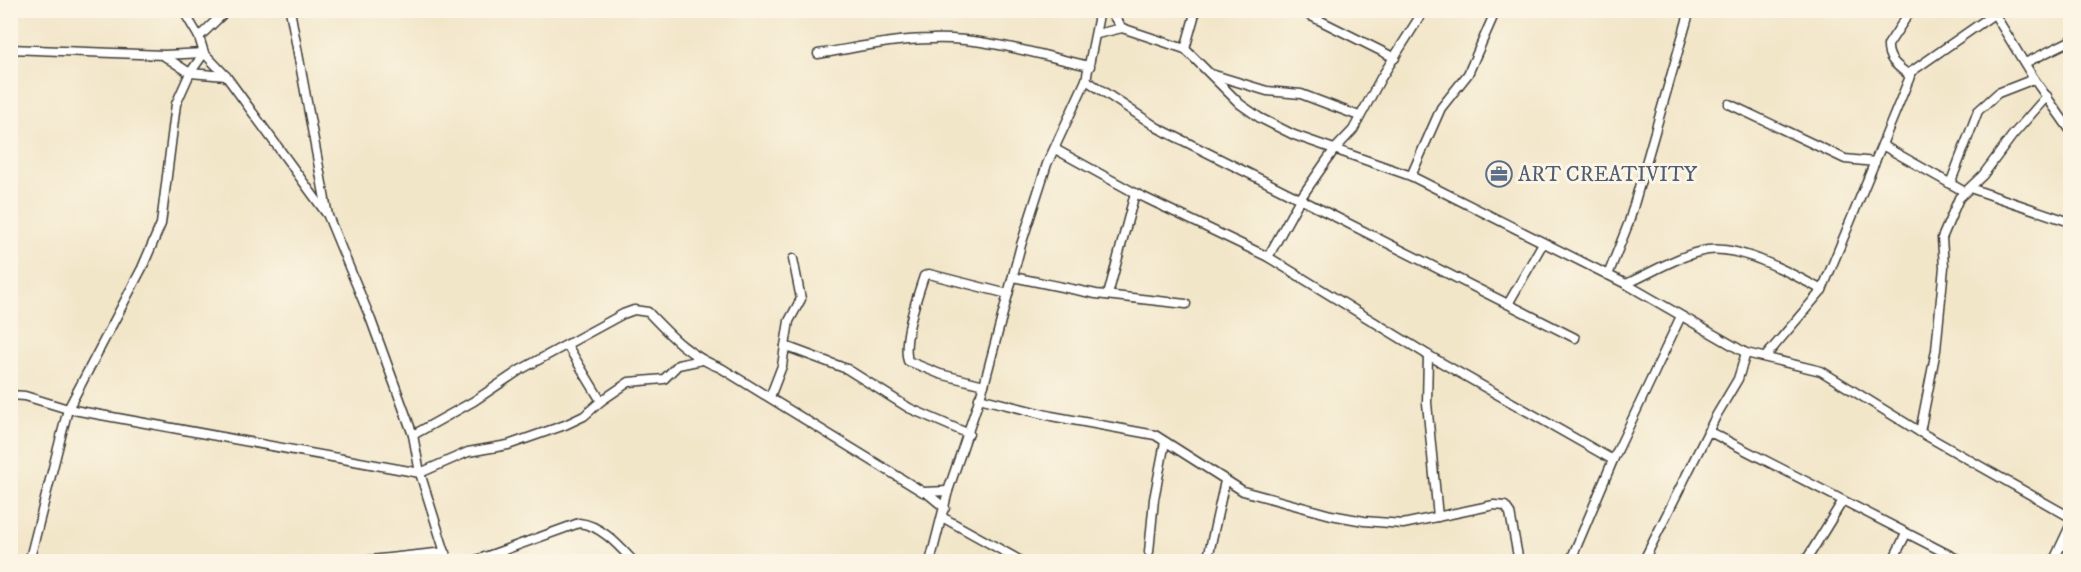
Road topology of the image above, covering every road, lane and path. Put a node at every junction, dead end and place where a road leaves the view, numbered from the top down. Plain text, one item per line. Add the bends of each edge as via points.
1 (183, 10) edge
2 (226, 10) edge
3 (290, 10) edge
4 (1100, 10) edge
5 (1109, 10) edge
6 (1196, 10) edge
7 (1299, 10) edge
8 (1424, 10) edge
9 (1496, 10) edge
10 (1690, 10) edge
11 (1911, 10) edge
12 (1993, 12) edge
13 (1122, 28) junction
14 (1097, 34) junction
15 (199, 37) junction
16 (2070, 41) edge
17 (10, 49) edge
18 (1185, 49) junction
19 (204, 53) junction
20 (818, 54) dead end
21 (164, 55) junction
22 (1395, 58) junction
23 (2025, 63) junction
24 (1090, 66) junction
25 (190, 73) junction
26 (1211, 74) junction
27 (1908, 74) junction
28 (226, 76) junction
29 (1086, 80) junction
30 (2034, 80) junction
31 (2047, 96) junction
32 (1729, 104) dead end
33 (1359, 116) junction
34 (2069, 125) edge
35 (1881, 145) junction
36 (1054, 149) junction
37 (1334, 150) junction
38 (1875, 162) junction
39 (1411, 176) junction
40 (1950, 184) junction
41 (1967, 190) junction
42 (1135, 193) junction
43 (1300, 199) junction
44 (328, 216) junction
45 (2070, 222) edge
46 (1543, 243) junction
47 (1268, 258) junction
48 (793, 259) dead end
49 (1608, 275) junction
50 (1013, 277) junction
51 (1626, 284) junction
52 (1822, 290) junction
53 (1008, 294) junction
54 (1108, 295) junction
55 (1186, 304) dead end
56 (1508, 304) junction
57 (1681, 316) junction
58 (1575, 338) dead end
59 (567, 345) junction
60 (785, 346) junction
61 (1746, 353) junction
62 (1428, 355) junction
63 (1766, 356) junction
64 (702, 360) junction
65 (984, 386) junction
66 (10, 394) edge
67 (770, 398) junction
68 (979, 398) junction
69 (601, 401) junction
70 (68, 409) junction
71 (1708, 431) junction
72 (1920, 432) junction
73 (969, 434) junction
74 (413, 435) junction
75 (1165, 442) junction
76 (1613, 460) junction
77 (420, 473) junction
78 (1225, 481) junction
79 (948, 491) junction
80 (928, 494) junction
81 (1842, 502) junction
82 (944, 512) junction
83 (1438, 517) junction
84 (2070, 517) edge
85 (2070, 526) edge
86 (1906, 534) junction
87 (1149, 552) dead end
88 (446, 557) edge
89 (29, 561) edge
90 (352, 561) edge
91 (471, 561) edge
92 (634, 561) edge
93 (930, 561) edge
94 (1023, 561) edge
95 (1207, 561) edge
96 (1519, 561) edge
97 (1570, 561) edge
98 (1643, 561) edge
99 (1805, 561) edge
100 (1892, 561) edge
101 (1963, 561) edge
102 (2053, 561) edge

1 - 15 street
2 - 15 street
3 - 44 street
4 - 14 street
5 - 13 street
6 - 18 street
7 - 22 street
8 - 22 street
9 - 39 street via 1468,74 1442,108
10 - 49 street via 1629,222
11 - 27 street via 1887,52
12 - 23 street
12 - 27 street
13 - 14 street
13 - 18 street
14 - 24 street
15 - 19 street
16 - 23 street
17 - 21 street
18 - 26 street
19 - 21 street
19 - 25 street
19 - 28 street
20 - 24 street via 933,38 968,41
21 - 25 street
22 - 33 street
23 - 30 street
24 - 29 street
25 - 28 street
25 - 70 street via 176,104 161,224
26 - 33 street via 1267,91 1301,94
26 - 37 street via 1260,118
27 - 35 street via 1910,80
28 - 44 street
29 - 36 street
29 - 43 street via 1158,128
30 - 31 street
30 - 40 street via 1998,93 1978,111
31 - 34 street
31 - 41 street
32 - 38 street via 1845,159
33 - 37 street via 1353,130
35 - 38 street
35 - 40 street
36 - 42 street
36 - 50 street
37 - 39 street
37 - 43 street
38 - 52 street
39 - 46 street
40 - 41 street
41 - 45 street
41 - 72 street via 1942,238 1944,267 1936,350
42 - 47 street
42 - 54 street
43 - 47 street
43 - 56 street
44 - 74 street
46 - 49 street
46 - 56 street
47 - 62 street
48 - 60 street via 801,299 789,321
49 - 51 street
50 - 53 street
50 - 54 street
51 - 52 street via 1694,254 1721,250 1740,253
51 - 57 street
52 - 63 street
53 - 65 street
53 - 65 street via 929,274 924,276 918,296 906,345 908,361
54 - 55 street
56 - 58 street
57 - 61 street
57 - 76 street
59 - 64 street via 623,314 642,310
59 - 69 street
59 - 74 street
60 - 67 street
60 - 73 street via 847,369 909,408
61 - 63 street
61 - 71 street via 1738,379
62 - 76 street
62 - 83 street via 1427,403
63 - 72 street via 1821,371
64 - 67 street
64 - 69 street via 678,365 664,379 629,382
65 - 68 street
66 - 70 street
67 - 80 street
68 - 73 street
68 - 75 street via 1117,430 1139,431
69 - 77 street via 584,416 565,425 508,445 468,452
70 - 77 street
70 - 89 street
71 - 81 street
71 - 98 street
72 - 84 street
73 - 79 street
74 - 77 street
75 - 78 street
75 - 87 street
76 - 97 street
77 - 88 street
78 - 83 street via 1265,499 1364,521 1403,524
78 - 95 street
79 - 80 street
79 - 82 street
80 - 82 street
81 - 86 street
81 - 99 street
82 - 93 street
82 - 94 street
83 - 96 street via 1505,506 1510,513
85 - 102 street
86 - 100 street
86 - 101 street
88 - 90 street
91 - 92 street via 579,523 591,524

